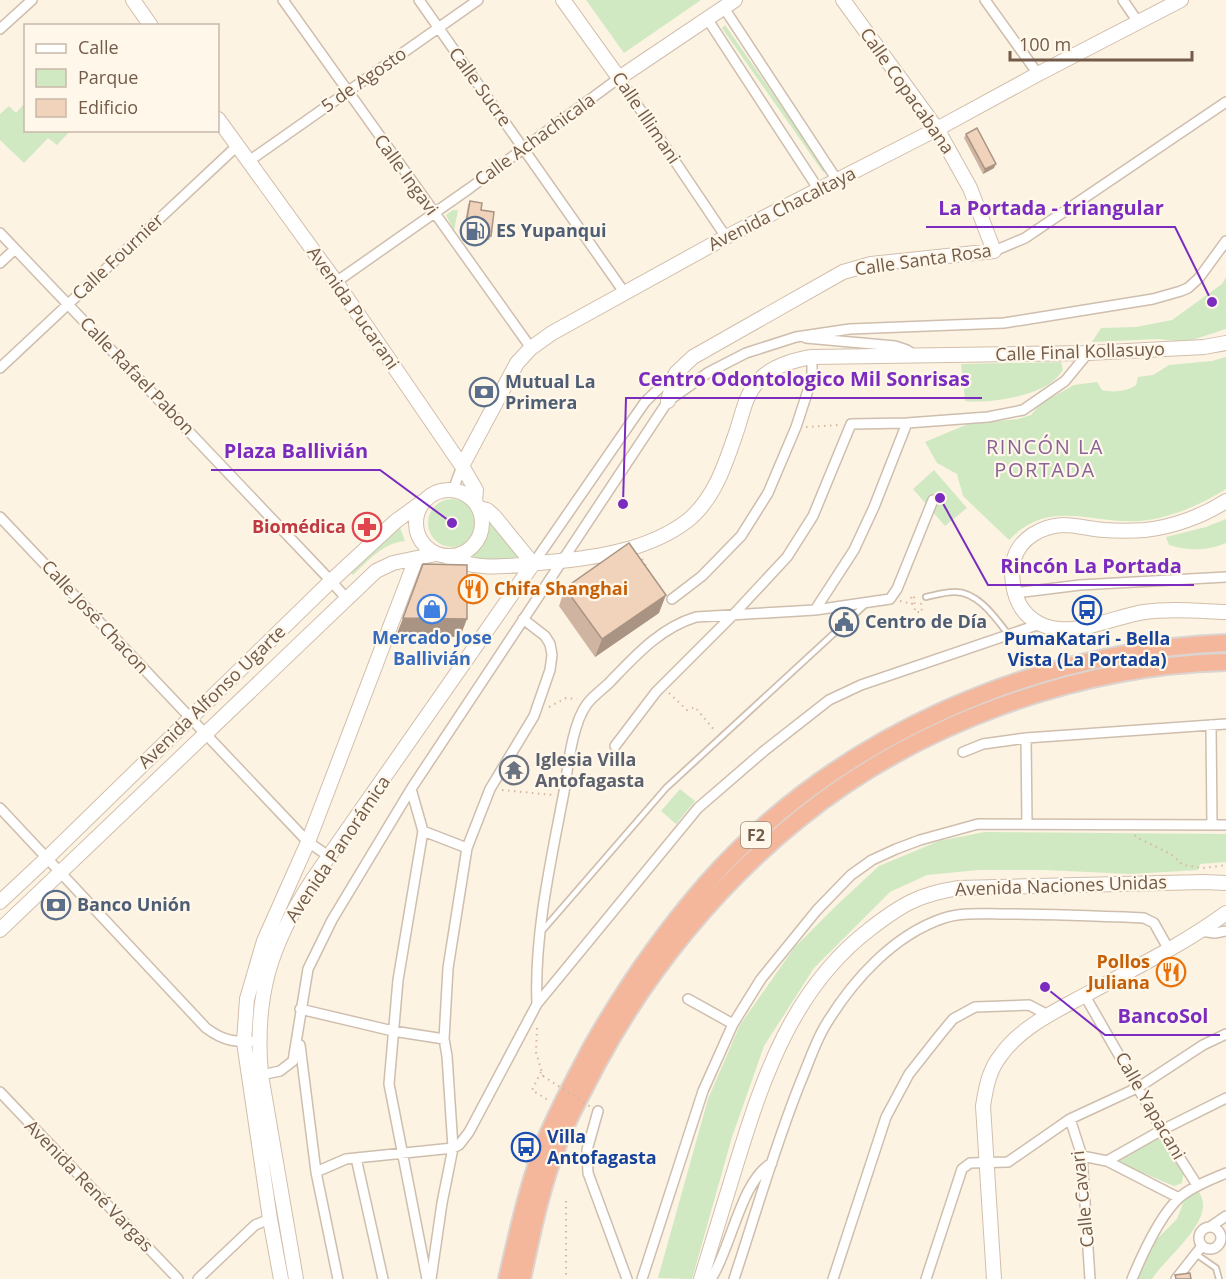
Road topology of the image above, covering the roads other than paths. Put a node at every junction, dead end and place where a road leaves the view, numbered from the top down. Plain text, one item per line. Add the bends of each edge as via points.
1 (32, 0) edge
2 (133, 0) edge
3 (283, 0) edge
4 (419, 0) edge
5 (478, 0) edge
6 (563, 0) edge
7 (843, 0) edge
8 (985, 0) edge
9 (1123, 0) edge
10 (1181, 0) edge
11 (729, 4) edge
12 (708, 20) junction
13 (1138, 22) junction
14 (150, 24) edge
15 (438, 28) junction
16 (0, 29) edge
17 (1038, 74) junction
18 (619, 78) junction
19 (347, 92) junction
20 (1226, 102) edge
21 (219, 119) edge
22 (937, 129) junction
23 (237, 146) junction
24 (524, 147) junction
25 (249, 161) junction
26 (837, 180) junction
27 (819, 190) junction
28 (433, 213) junction
29 (0, 233) edge
30 (726, 237) junction
31 (1226, 241) edge
32 (15, 249) junction
33 (994, 251) junction
34 (0, 263) edge
35 (336, 282) junction
36 (624, 292) junction
37 (68, 303) junction
38 (796, 337) junction
39 (1226, 343) edge
40 (531, 348) junction
41 (1088, 353) junction
42 (915, 355) junction
43 (812, 357) junction
44 (0, 368) edge
45 (676, 373) junction
46 (668, 401) junction
47 (907, 423) junction
48 (462, 466) junction
49 (453, 490) junction
50 (428, 498) junction
51 (933, 500) dead end
52 (1226, 501) edge
53 (477, 505) junction
54 (0, 517) edge
55 (441, 555) junction
56 (416, 559) junction
57 (561, 561) junction
58 (533, 564) junction
59 (1226, 577) edge
60 (331, 580) junction
61 (1015, 593) junction
62 (926, 597) road end
63 (346, 598) junction
64 (672, 600) dead end
65 (869, 602) junction
66 (815, 610) junction
67 (1226, 612) edge
68 (733, 615) junction
69 (523, 619) junction
70 (1040, 624) junction
71 (1008, 634) junction
72 (1226, 643) edge
73 (1226, 662) edge
74 (190, 717) junction
75 (1226, 724) edge
76 (1211, 725) junction
77 (205, 733) junction
78 (1026, 738) junction
79 (615, 746) dead end
80 (963, 752) dead end
81 (411, 789) junction
82 (0, 808) edge
83 (1027, 824) junction
84 (1212, 825) junction
85 (1226, 825) edge
86 (423, 831) junction
87 (308, 842) junction
88 (467, 848) junction
89 (330, 857) junction
90 (47, 858) junction
91 (60, 872) junction
92 (1226, 884) edge
93 (0, 902) edge
94 (1226, 913) edge
95 (0, 930) edge
96 (1199, 931) junction
97 (1226, 931) edge
98 (540, 934) junction
99 (1168, 948) junction
100 (1085, 996) junction
101 (688, 999) dead end
102 (537, 1004) junction
103 (300, 1009) junction
104 (1048, 1015) junction
105 (733, 1024) junction
106 (393, 1031) junction
107 (1226, 1034) edge
108 (299, 1037) junction
109 (444, 1039) junction
110 (251, 1041) junction
111 (261, 1075) junction
112 (1139, 1087) junction
113 (0, 1092) edge
114 (1226, 1098) edge
115 (596, 1110) road end
116 (1070, 1119) junction
117 (1162, 1130) junction
118 (453, 1148) junction
119 (401, 1155) junction
120 (1082, 1156) junction
121 (356, 1158) junction
122 (1107, 1161) junction
123 (986, 1162) junction
124 (772, 1163) junction
125 (316, 1172) junction
126 (1226, 1173) edge
127 (1197, 1185) junction
128 (1179, 1198) junction
129 (1226, 1216) edge
130 (270, 1219) junction
131 (1210, 1227) junction
132 (1223, 1233) edge
133 (1199, 1250) junction
134 (178, 1279) edge
135 (198, 1279) edge
136 (281, 1279) edge
137 (296, 1279) edge
138 (338, 1279) edge
139 (383, 1279) edge
140 (429, 1279) edge
141 (507, 1279) edge
142 (522, 1279) edge
143 (627, 1279) edge
144 (642, 1279) edge
145 (701, 1279) edge
146 (711, 1279) edge
147 (734, 1279) edge
148 (833, 1279) edge
149 (926, 1279) edge
150 (994, 1279) edge
151 (1090, 1279) edge
152 (1132, 1279) edge
153 (1176, 1279) edge
154 (1219, 1279) edge

1 - 16 street
2 - 14 street
3 - 19 street, Calle Ingavi
4 - 15 street, Calle Sucre
5 - 15 street, 5 de Agosto
6 - 18 street, Calle Illimani
7 - 22 street, Calle Copacabana
8 - 17 street
9 - 13 street
10 - 13 street, Avenida Chacaltaya
11 - 12 street, Calle Achachicala
11 - 26 street
12 - 18 street, Calle Achachicala
12 - 27 street
13 - 17 street, Avenida Chacaltaya
15 - 19 street, 5 de Agosto
15 - 24 street, Calle Sucre
17 - 22 street, Avenida Chacaltaya
18 - 24 street, Calle Achachicala
18 - 30 street, Calle Illimani
19 - 25 street, 5 de Agosto
19 - 28 street, Calle Ingavi
20 - 33 street, Calle Santa Rosa via 1025,238
21 - 23 street, Avenida Pucarani
22 - 26 street, Avenida Chacaltaya
22 - 33 street, Calle Copacabana via 970,188
23 - 25 street, Avenida Pucarani
23 - 37 street, Calle Fournier
24 - 28 street, Calle Achachicala
24 - 36 street, Calle Sucre
25 - 35 street, Avenida Pucarani
26 - 27 street, Avenida Chacaltaya
27 - 30 street, Avenida Chacaltaya
28 - 35 street, Calle Achachicala
28 - 40 street, Calle Ingavi
29 - 32 street, Calle Rafael Pabon
30 - 36 street, Avenida Chacaltaya
31 - 38 street, Calle Final Kollasuyo via 1188,288 1153,298 1004,323 850,329
32 - 34 street
32 - 37 street, Calle Rafael Pabon
33 - 45 street, Calle Santa Rosa via 871,264 843,272 711,346
35 - 48 street, Avenida Pucarani
36 - 40 street, Avenida Chacaltaya
37 - 44 street, Calle Fournier
37 - 60 street, Calle Rafael Pabon
38 - 42 street via 895,346
38 - 46 street, Calle Final Kollasuyo via 746,353 709,372
39 - 41 street, Calle Final Kollasuyo
40 - 48 street, Avenida Chacaltaya via 517,363
41 - 42 street, Calle Final Kollasuyo
41 - 47 street via 1065,381 1023,410 988,417
42 - 43 street, Calle Final Kollasuyo
43 - 57 street, Calle Final Kollasuyo via 784,364 759,380 744,400 719,478 706,501 689,519 671,532 635,546 586,559
43 - 64 street via 812,378 768,493 741,536
45 - 46 street
45 - 58 street, Calle Santa Rosa via 645,402
46 - 57 street
47 - 66 street via 854,550
47 - 68 street via 851,424 813,516 787,557
48 - 49 street, Avenida Chacaltaya
48 - 53 street, Avenida Pucarani via 476,490
49 - 50 street
49 - 53 street
50 - 55 street via 418,513 417,531 426,547
50 - 60 street, Avenida Alfonso Ugarte via 396,521
51 - 65 street via 897,590 890,599
52 - 61 street via 1193,518 1146,530 1064,525 1032,534 1014,555 1011,569
53 - 55 street via 483,520 479,539 465,553
53 - 58 street via 494,516
54 - 74 street, Calle José Chacon
55 - 56 street, Avenida Alfonso Ugarte
55 - 58 street, Calle Final Kollasuyo via 479,566
56 - 63 street, Avenida Alfonso Ugarte via 376,571
56 - 87 street, Avenida Panorámica
57 - 58 street, Calle Final Kollasuyo
57 - 69 street
58 - 89 street, Avenida Panorámica
59 - 61 street via 1080,585
60 - 63 street, Calle Rafael Pabon
60 - 74 street, Avenida Alfonso Ugarte
61 - 70 street via 1021,607
62 - 71 lane via 966,593 993,614
63 - 77 street, Avenida Alfonso Ugarte
65 - 66 street
65 - 98 lane via 666,788
66 - 68 street
67 - 70 street via 1163,610 1071,629
68 - 79 street via 662,686
68 - 98 street via 696,617 662,633 587,704 578,723 563,796
69 - 81 street
69 - 88 street via 550,644 550,670 534,716 490,789
70 - 71 street
71 - 102 street via 861,685 829,700 764,751 698,808
72 - 141 highway, F2 via 1099,658 979,696 887,738 843,766 745,845 707,883 651,953 624,991 573,1083 546,1139 524,1205
73 - 142 highway, F2 via 1171,665 1101,676 984,713 896,754 800,818 720,894 662,963 609,1041 559,1142 537,1209
74 - 77 street, Calle José Chacon
74 - 90 street, Avenida Alfonso Ugarte
75 - 76 street
76 - 78 street
76 - 84 street
77 - 87 street
77 - 91 street, Avenida Alfonso Ugarte
78 - 80 street via 983,744
78 - 83 street
81 - 86 street
81 - 103 street via 320,942 308,969
82 - 90 street
83 - 84 street
83 - 105 street via 978,824 920,840 872,860 851,875 817,910 761,979
84 - 85 street
86 - 88 street
86 - 106 street
87 - 89 street
87 - 110 street, Avenida Panorámica via 253,972 247,999
88 - 109 street via 448,968
89 - 110 street, Avenida Panorámica via 300,900 277,947
90 - 91 street
90 - 93 street, Avenida Alfonso Ugarte
91 - 95 street, Avenida Alfonso Ugarte
91 - 110 street via 206,1028 219,1038
92 - 145 street, Avenida Naciones Unidas via 936,891 911,900 858,938 830,966 801,1005 778,1046 757,1095
94 - 96 street
96 - 97 street
96 - 99 street
98 - 102 street
99 - 100 street
99 - 124 street via 1154,923 1144,918 969,914 945,918 904,938 850,991 825,1026 790,1106
100 - 104 street
100 - 112 street, Calle Yapacani
101 - 105 street
102 - 118 street via 469,1132
103 - 106 street
103 - 108 street
104 - 123 street via 1017,1037 993,1066 983,1106
104 - 148 street via 1029,1005 975,1007 953,1019 939,1036 909,1074 886,1117
105 - 144 street via 704,1091
106 - 109 street
106 - 119 street via 389,1084
107 - 112 street
108 - 111 street via 294,1061 288,1067
108 - 125 street
109 - 118 street
110 - 111 street, Avenida Panorámica
110 - 130 street, Avenida Panorámica
111 - 137 street, Avenida Panorámica
112 - 116 street
112 - 117 street, Calle Yapacani
113 - 134 street, Avenida René Vargas
114 - 117 street, Calle Cavari
115 - 143 street via 587,1150 588,1173
116 - 120 street, Calle Cavari
116 - 123 street via 1008,1162
117 - 122 street, Calle Cavari
117 - 127 street, Calle Yapacani
118 - 119 street
118 - 140 street
119 - 121 street
119 - 140 street
120 - 122 street
120 - 151 street, Calle Cavari
121 - 125 street
121 - 139 street
122 - 128 street
123 - 149 street via 970,1163 962,1169
123 - 150 street
124 - 146 street via 764,1167 752,1185
124 - 147 street
125 - 138 street
126 - 127 street
127 - 128 street
128 - 152 street via 1155,1231
129 - 131 street
130 - 135 street via 255,1225
130 - 136 street, Avenida Panorámica
131 - 132 street
131 - 133 street via 1199,1236
132 - 133 street via 1216,1248
133 - 153 street
133 - 154 lane via 1216,1268

